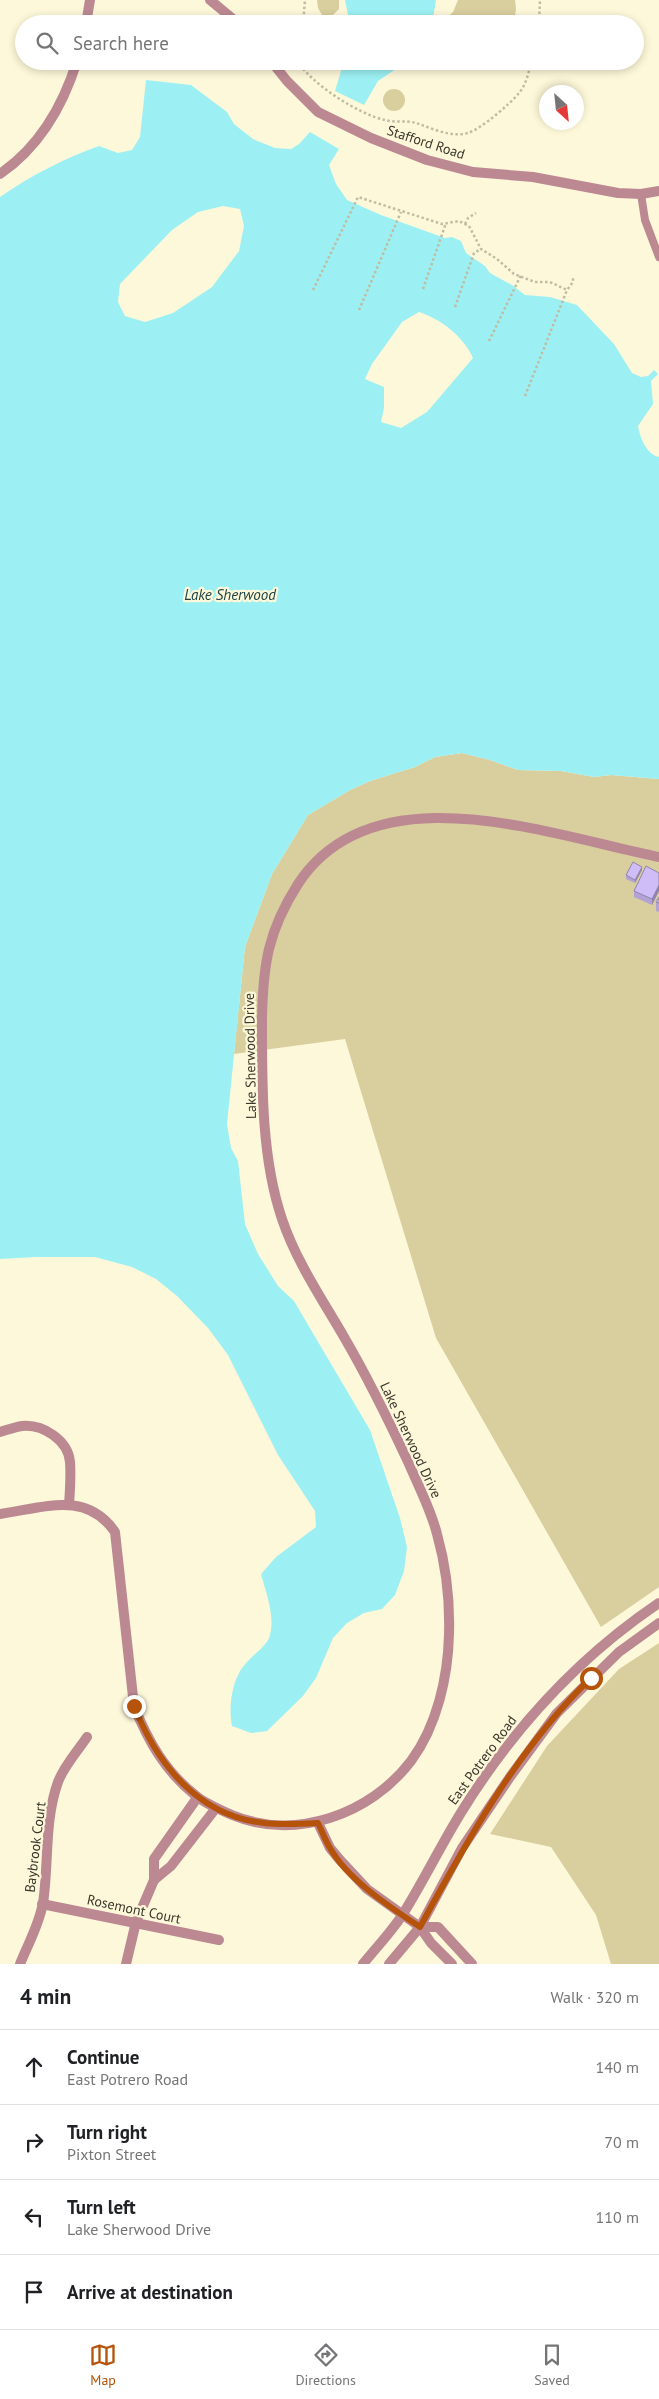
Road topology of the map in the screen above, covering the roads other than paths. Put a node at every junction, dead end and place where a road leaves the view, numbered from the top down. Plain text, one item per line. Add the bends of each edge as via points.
1 (90, 0) edge
2 (210, 0) edge
3 (88, 15) edge
4 (228, 15) edge
5 (74, 70) edge
6 (278, 70) edge
7 (0, 174) edge
8 (659, 191) edge
9 (641, 194) junction
10 (659, 257) edge
11 (659, 856) edge
12 (0, 1432) edge
13 (70, 1504) junction
14 (0, 1514) edge
15 (659, 1603) edge
16 (659, 1623) edge
17 (87, 1737) dead end
18 (198, 1798) junction
19 (216, 1808) junction
20 (318, 1823) junction
21 (154, 1880) junction
22 (42, 1904) junction
23 (402, 1915) junction
24 (136, 1922) junction
25 (420, 1927) junction
26 (219, 1940) dead end
27 (20, 1964) edge
28 (126, 1964) edge
29 (363, 1964) edge
30 (389, 1964) edge
31 (452, 1964) edge
32 (472, 1964) edge

1 - 3 street
2 - 4 street
5 - 7 street via 64,97 40,138
6 - 9 street, Stafford Road via 318,112 427,160 473,172 532,177 618,193
8 - 9 street, Stafford Road
9 - 10 lane via 645,220
11 - 20 street, Lake Sherwood Drive via 518,825 424,818 382,825 355,835 323,855 306,872 288,900 272,935 263,975 262,1075 271,1172 282,1220 309,1277 373,1389 431,1515 442,1554 448,1598 449,1632 443,1685 421,1745 395,1778 377,1794
12 - 13 street via 24,1426 37,1427 60,1440 70,1460
13 - 14 street, Lake Sherwood Drive
13 - 18 street, Lake Sherwood Drive via 95,1511 106,1518 115,1532 134,1706 158,1754 174,1776
15 - 23 street, East Potrero Road via 608,1639 519,1731 462,1811
16 - 25 street via 619,1652 557,1713 462,1848
17 - 22 street, Baybrook Court via 63,1772 56,1792
18 - 19 street, Lake Sherwood Drive
18 - 21 street via 154,1859
19 - 20 street, Lake Sherwood Drive via 244,1820 264,1823
19 - 21 street via 172,1866
20 - 23 street via 340,1860 367,1889
21 - 24 street
22 - 24 street, Rosemont Court
22 - 27 street, Baybrook Court
23 - 25 street
23 - 29 street, East Potrero Road
24 - 26 street, Rosemont Court
24 - 28 street
25 - 30 street
25 - 31 street
25 - 32 street via 438,1927

